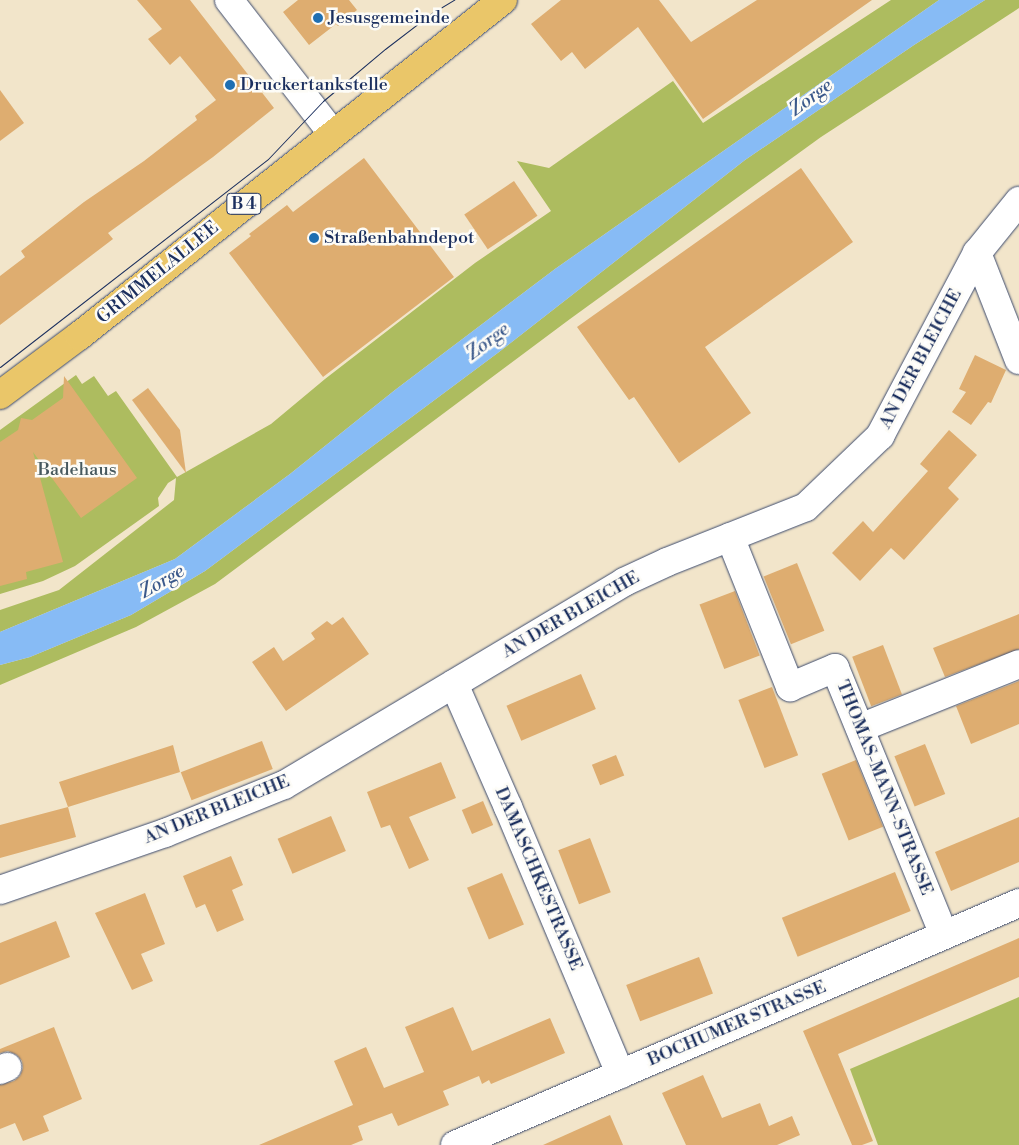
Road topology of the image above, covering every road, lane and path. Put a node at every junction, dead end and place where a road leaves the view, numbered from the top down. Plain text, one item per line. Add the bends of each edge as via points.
1 (229, 0) edge
2 (503, 0) edge
3 (332, 133) junction
4 (1019, 202) edge
5 (977, 253) junction
6 (1019, 360) edge
7 (0, 395) edge
8 (730, 537) junction
9 (1019, 664) edge
10 (454, 684) junction
11 (860, 728) junction
12 (0, 890) edge
13 (1019, 903) edge
14 (944, 935) junction
15 (620, 1074) junction
16 (455, 1145) edge

1 - 3 street
2 - 3 main road, GRIMMELALLEE / B 4
3 - 7 main road, GRIMMELALLEE / B 4 via 79,336
4 - 5 street, AN DER BLEICHE
5 - 6 street
5 - 8 street, AN DER BLEICHE via 880,436 806,507
8 - 10 street, AN DER BLEICHE via 624,582
8 - 11 street, THOMAS-MANN-STRASSE via 790,687 835,668
9 - 11 street
10 - 12 street, AN DER BLEICHE via 284,785 165,833
10 - 15 street, DAMASCHKESTRASSE
11 - 14 street, THOMAS-MANN-STRASSE
13 - 14 street, BOCHUMER STRASSE
14 - 15 street, BOCHUMER STRASSE
15 - 16 street, BOCHUMER STRASSE

